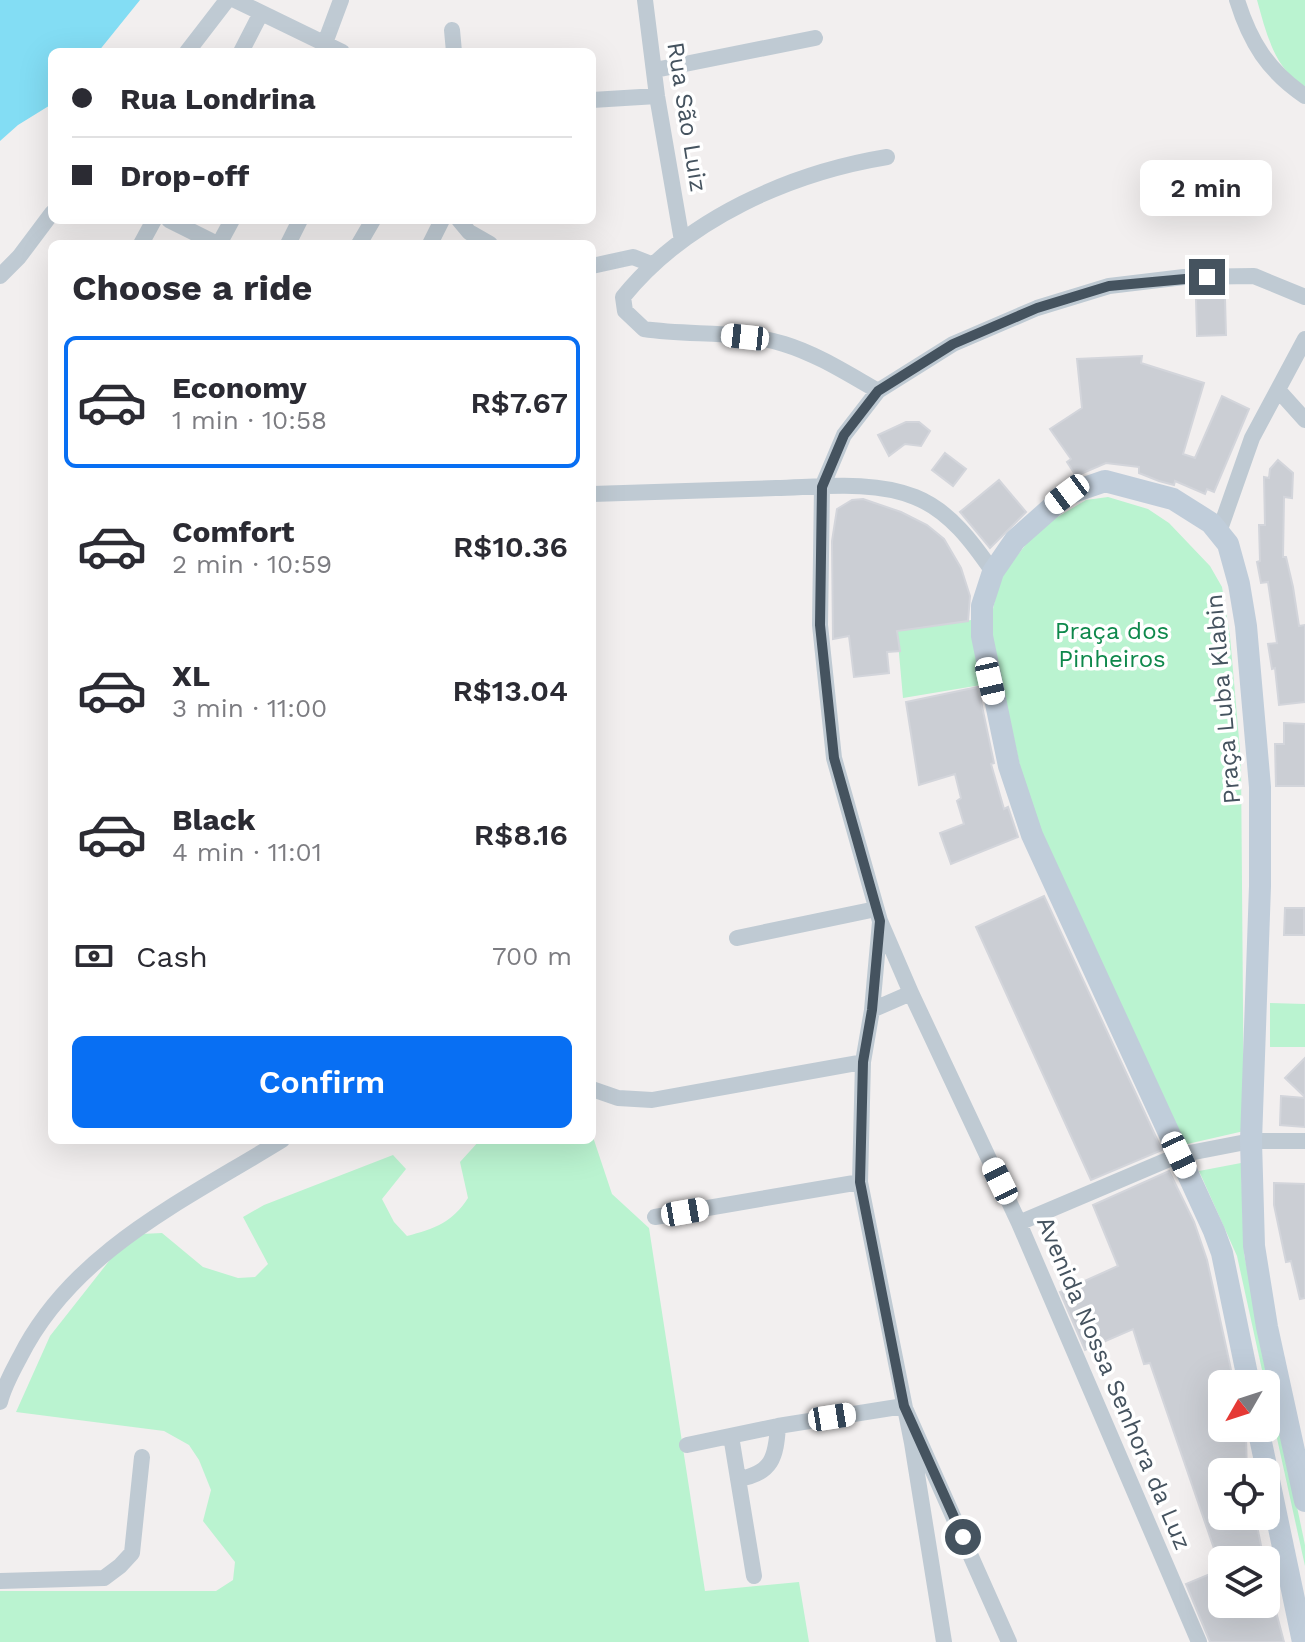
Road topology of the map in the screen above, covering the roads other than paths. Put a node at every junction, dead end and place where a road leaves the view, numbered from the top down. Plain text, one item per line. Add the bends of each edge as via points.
1 (227, 0) edge
2 (235, 0) edge
3 (341, 0) edge
4 (645, 0) edge
5 (1237, 0) edge
6 (261, 13) junction
7 (452, 30) dead end
8 (815, 38) dead end
9 (190, 48) edge
10 (243, 48) edge
11 (323, 48) edge
12 (455, 48) edge
13 (655, 70) junction
14 (657, 96) junction
15 (1305, 96) edge
16 (596, 100) edge
17 (887, 157) dead end
18 (48, 218) edge
19 (177, 224) edge
20 (462, 224) edge
21 (210, 240) edge
22 (483, 240) edge
23 (682, 241) junction
24 (651, 264) junction
25 (596, 265) edge
26 (0, 276) edge
27 (1302, 296) edge
28 (1305, 339) edge
29 (878, 391) junction
30 (1279, 391) junction
31 (1305, 420) edge
32 (822, 487) junction
33 (596, 494) edge
34 (1219, 532) junction
35 (993, 572) junction
36 (878, 915) junction
37 (737, 938) dead end
38 (911, 993) junction
39 (872, 1010) junction
40 (863, 1062) junction
41 (596, 1090) edge
42 (1251, 1141) junction
43 (1305, 1141) edge
44 (276, 1144) edge
45 (1179, 1155) junction
46 (860, 1182) junction
47 (655, 1217) dead end
48 (1019, 1223) junction
49 (1246, 1370) edge
50 (0, 1402) edge
51 (904, 1406) junction
52 (778, 1426) junction
53 (731, 1436) junction
54 (1261, 1442) edge
55 (687, 1445) dead end
56 (142, 1457) dead end
57 (738, 1479) junction
58 (1305, 1501) edge
59 (754, 1576) dead end
60 (0, 1581) edge
61 (944, 1642) edge
62 (1009, 1642) edge
63 (1199, 1642) edge
64 (1303, 1642) edge

1 - 9 street
2 - 6 street
3 - 11 street
4 - 13 street, Rua São Luiz
5 - 15 street via 1261,56
6 - 10 street
6 - 11 street
7 - 12 street
8 - 13 street
13 - 14 street, Rua São Luiz
14 - 16 street
14 - 23 street, Rua São Luiz
17 - 23 street via 812,174 738,207
18 - 26 street
19 - 21 street
20 - 22 street
23 - 24 street
24 - 25 street via 633,257
24 - 29 street via 623,297 625,311 644,329 784,343
27 - 29 street, Avenida Nossa Senhora da Luz via 1254,276 1109,286 1037,308 953,344
28 - 30 street
29 - 32 street, Avenida Nossa Senhora da Luz via 844,435
30 - 31 street
30 - 34 street via 1252,438
32 - 33 street
32 - 35 street via 890,489 916,497 960,529
32 - 36 street, Avenida Nossa Senhora da Luz via 820,625 834,758
34 - 35 main road, Praça Luba Klabin via 1173,499 1105,481 1067,494 1046,509
34 - 42 main road, Praça Luba Klabin via 1228,544 1239,584 1258,748 1260,886
35 - 45 main road, Praça Luba Klabin via 982,606 982,636 1009,766 1038,849
36 - 37 street
36 - 38 street, Avenida Nossa Senhora da Luz
36 - 39 street
38 - 39 street
38 - 48 street, Avenida Nossa Senhora da Luz
39 - 40 street
40 - 41 street via 652,1100
40 - 46 street
42 - 43 street
42 - 45 street
42 - 58 main road, Praça Luba Klabin via 1254,1246
44 - 50 street via 112,1246 77,1276 30,1336
45 - 48 street
45 - 49 main road, Praça Luba Klabin via 1222,1253
46 - 47 street
46 - 51 street
48 - 63 street, Avenida Nossa Senhora da Luz
51 - 52 street
51 - 61 street
51 - 62 street
52 - 53 street
52 - 57 street via 776,1450 766,1469 756,1477
53 - 55 street
53 - 57 street
54 - 64 main road
56 - 60 street via 132,1553 120,1566 104,1578
57 - 59 street

